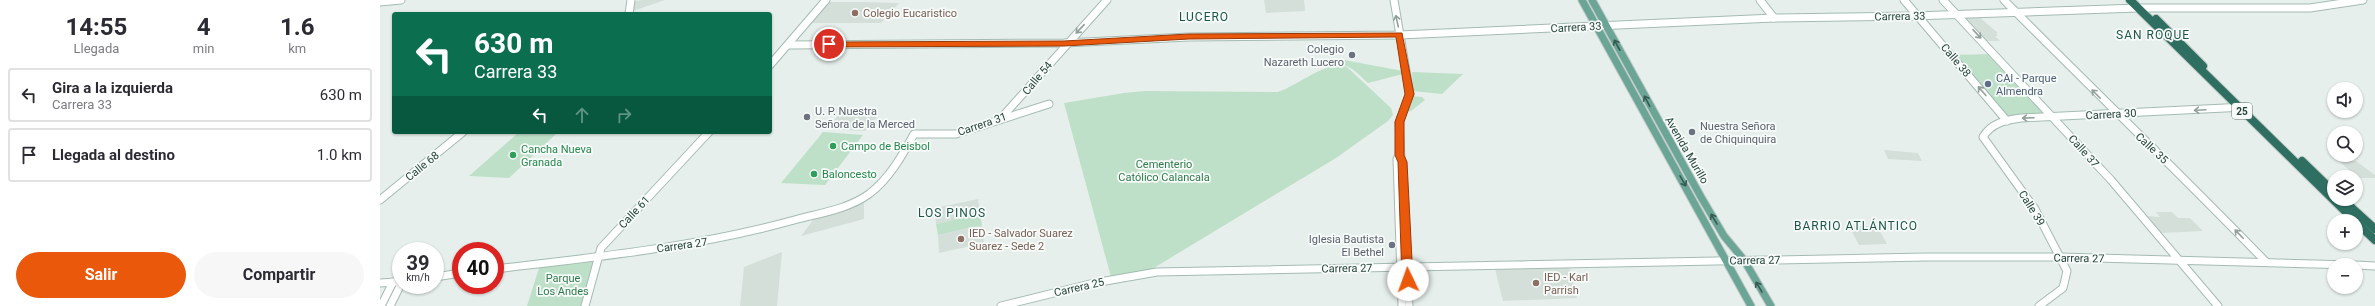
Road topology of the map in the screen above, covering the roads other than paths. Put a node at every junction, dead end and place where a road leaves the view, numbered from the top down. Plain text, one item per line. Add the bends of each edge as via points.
1 (401, 0) edge
2 (631, 0) edge
3 (826, 0) edge
4 (1107, 0) edge
5 (1394, 0) edge
6 (1582, 0) edge
7 (1592, 0) edge
8 (1760, 0) edge
9 (1904, 0) edge
10 (1943, 0) edge
11 (2004, 0) edge
12 (2130, 0) edge
13 (2363, 0) edge
14 (380, 2) edge
15 (2140, 5) edge
16 (628, 12) edge
17 (2017, 12) junction
18 (1958, 15) junction
19 (1918, 16) junction
20 (1774, 18) junction
21 (1605, 25) junction
22 (1598, 26) junction
23 (1400, 35) junction
24 (1067, 43) junction
25 (789, 45) junction
26 (772, 63) edge
27 (1015, 104) junction
28 (1049, 104) dead end
29 (2242, 107) junction
30 (1024, 111) junction
31 (2117, 114) junction
32 (2053, 117) junction
33 (1002, 118) junction
34 (2007, 121) junction
35 (461, 134) edge
36 (707, 134) edge
37 (1983, 137) joint
38 (2327, 186) edge
39 (864, 197) joint
40 (380, 200) edge
41 (2348, 206) edge
42 (2347, 214) edge
43 (2363, 227) edge
44 (2373, 234) edge
45 (598, 256) junction
46 (2060, 257) junction
47 (1744, 260) junction
48 (1727, 261) junction
49 (2180, 262) junction
50 (2266, 262) junction
51 (2327, 264) edge
52 (2363, 265) edge
53 (2375, 266) edge
54 (1404, 267) junction
55 (504, 268) edge
56 (1157, 272) joint
57 (392, 282) edge
58 (380, 283) edge
59 (392, 290) edge
60 (394, 294) edge
61 (381, 306) edge
62 (390, 306) edge
63 (585, 306) edge
64 (1002, 306) edge
65 (1402, 306) edge
66 (1409, 306) edge
67 (1752, 306) edge
68 (1771, 306) edge
69 (2039, 306) edge
70 (2218, 306) edge

1 - 14 street
2 - 16 street
3 - 25 street
4 -> 24 street, Calle 54
23 -> 5 street
6 - 22 main road, Avenida Murillo
7 - 21 main road, Avenida Murillo
8 - 20 street
9 - 19 street, Calle 38
10 - 18 street, Calle 37
11 - 17 street, Calle 35
12 - 15 highway, 25
13 - 15 street, Carrera 33 via 2310,8
15 - 17 street, Carrera 33
15 - 29 highway, 25
17 - 18 street, Carrera 33
31 -> 17 street, Calle 35
18 - 19 street, Carrera 33
18 -> 32 street, Calle 37
19 - 20 street, Carrera 33
34 -> 19 street, Calle 38
20 - 21 street, Carrera 33
21 - 22 street, Carrera 33
47 -> 21 main road, Avenida Murillo via 1720,229
22 - 23 street, Carrera 33
22 -> 48 main road, Avenida Murillo
23 - 24 street, Carrera 33 via 1184,37
23 - 54 street via 1410,94 1399,122 1400,155 1397,159
24 - 25 street, Carrera 33
24 - 27 street, Calle 54
25 - 26 street
27 - 30 street, Calle 54 via 1015,109
27 - 33 street, Calle 54
28 - 30 street, Carrera 31
29 -> 31 street, Carrera 30
29 - 38 highway, 25
29 - 42 highway, 25
30 - 33 street, Carrera 31
31 - 32 street, Carrera 30
50 -> 31 street, Calle 35 via 2186,179
32 -> 34 street, Carrera 30
32 - 49 street, Calle 37
33 - 39 street, Carrera 31 via 956,134 914,134 897,166
34 - 37 street, Carrera 30 via 1989,128
35 - 40 street, Calle 68
36 - 45 street, Calle 61 via 601,248
37 - 46 street, Calle 39 via 2035,209
39 - 45 street, Carrera 27 via 830,210 736,237
41 - 44 highway, 25
43 - 44 highway, 25
45 - 55 street, Carrera 27
45 - 63 street, Calle 61
46 - 47 street, Carrera 27
46 - 49 street, Carrera 27
46 - 69 street, Calle 39 via 2067,271 2066,284 2057,295
47 - 48 street, Carrera 27
68 -> 47 main road, Avenida Murillo
48 - 54 street, Carrera 27
48 - 67 main road, Avenida Murillo
49 - 50 street, Carrera 27
49 - 70 street, Calle 37
50 - 51 street, Carrera 27
52 - 53 street
54 - 56 street, Carrera 27
54 - 65 street
54 - 66 street
56 - 64 street, Carrera 25 via 1094,283
57 - 58 street
59 - 61 street
60 - 62 street

